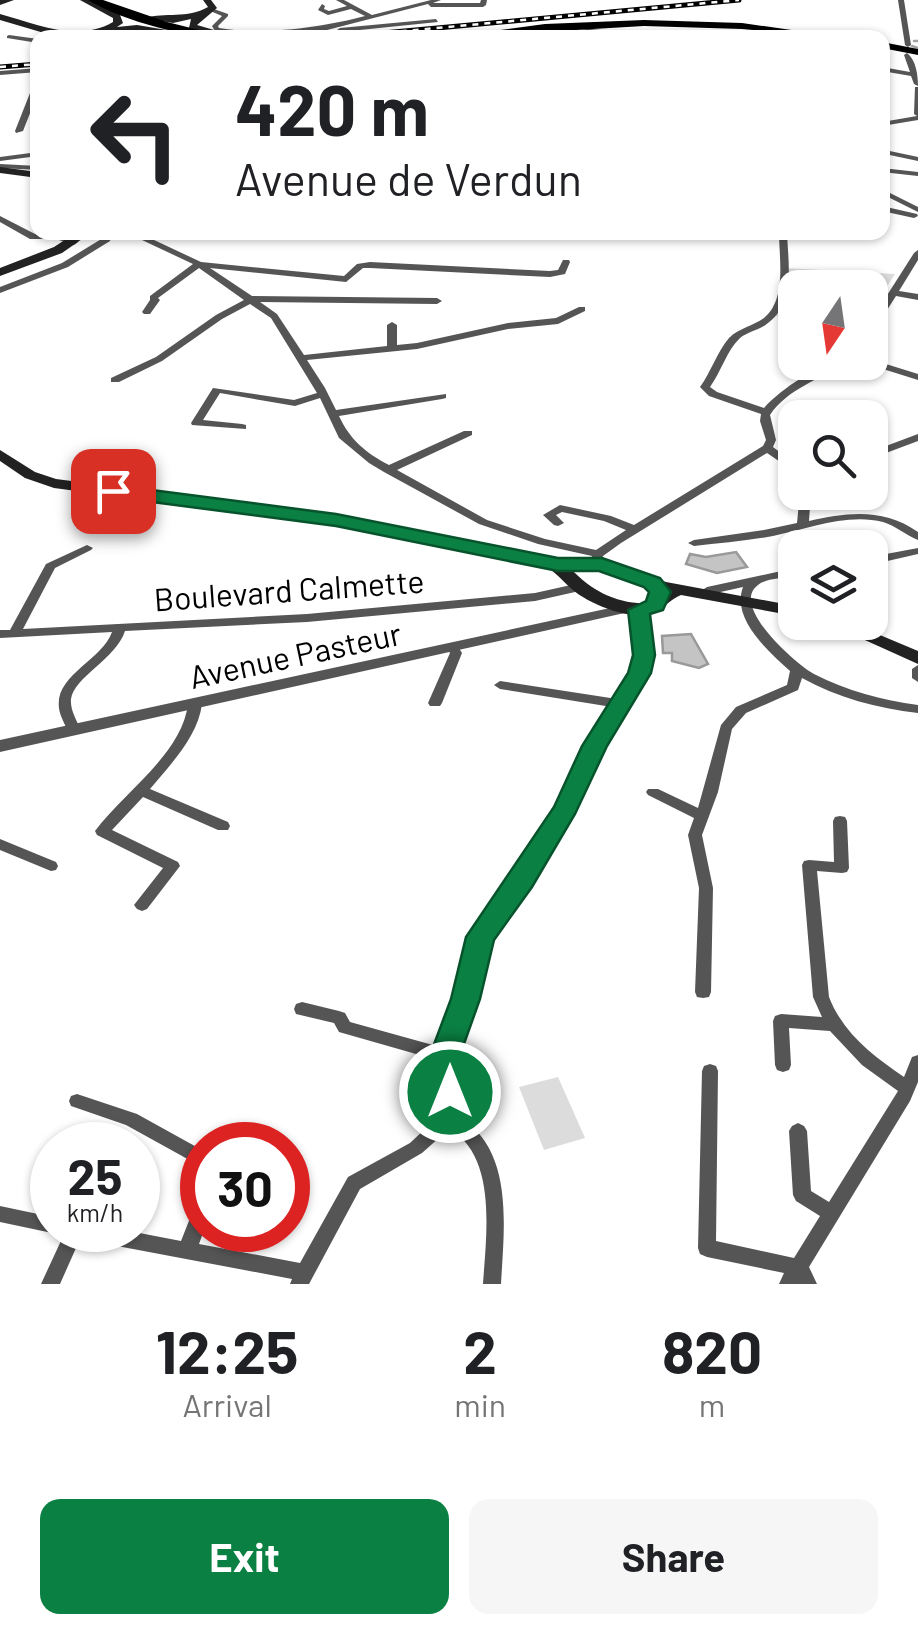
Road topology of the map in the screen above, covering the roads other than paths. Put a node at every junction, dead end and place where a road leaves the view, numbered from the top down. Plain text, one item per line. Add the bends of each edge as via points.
1 (10, 0) edge
2 (84, 0) edge
3 (93, 0) edge
4 (339, 0) edge
5 (438, 0) edge
6 (484, 0) edge
7 (901, 0) edge
8 (422, 1) edge
9 (0, 2) edge
10 (322, 6) dead end
11 (207, 8) edge
12 (348, 8) junction
13 (328, 13) junction
14 (319, 18) dead end
15 (371, 18) junction
16 (436, 22) dead end
17 (327, 28) junction
18 (6, 30) edge
19 (43, 30) edge
20 (106, 30) edge
21 (117, 30) edge
22 (157, 30) edge
23 (172, 30) edge
24 (185, 30) edge
25 (203, 30) edge
26 (221, 30) edge
27 (276, 30) edge
28 (511, 30) edge
29 (558, 30) edge
30 (766, 30) edge
31 (787, 30) edge
32 (30, 39) edge
33 (913, 49) edge
34 (890, 69) edge
35 (30, 71) edge
36 (0, 74) edge
37 (916, 74) edge
38 (918, 86) edge
39 (30, 104) edge
40 (918, 116) edge
41 (890, 122) edge
42 (890, 125) edge
43 (907, 128) dead end
44 (20, 131) dead end
45 (890, 152) edge
46 (30, 156) edge
47 (918, 159) edge
48 (0, 165) edge
49 (30, 171) edge
50 (890, 171) edge
51 (918, 174) edge
52 (890, 196) edge
53 (890, 209) edge
54 (918, 214) edge
55 (0, 218) edge
56 (30, 236) edge
57 (68, 240) edge
58 (76, 240) edge
59 (94, 240) edge
60 (105, 240) edge
61 (147, 240) edge
62 (782, 240) edge
63 (74, 242) junction
64 (58, 250) junction
65 (918, 254) edge
66 (566, 262) dead end
67 (200, 264) junction
68 (0, 272) edge
69 (0, 290) edge
70 (895, 294) junction
71 (918, 297) edge
72 (252, 299) junction
73 (437, 301) dead end
74 (888, 304) edge
75 (582, 309) dead end
76 (148, 312) dead end
77 (392, 325) dead end
78 (392, 348) junction
79 (302, 358) junction
80 (888, 366) edge
81 (918, 368) edge
82 (905, 370) junction
83 (918, 376) edge
84 (115, 380) dead end
85 (808, 380) edge
86 (323, 394) junction
87 (442, 396) dead end
88 (766, 412) junction
89 (332, 414) junction
90 (242, 427) dead end
91 (468, 434) dead end
92 (918, 437) edge
93 (766, 448) junction
94 (888, 449) edge
95 (0, 454) edge
96 (778, 456) edge
97 (388, 470) junction
98 (804, 510) edge
99 (558, 523) dead end
100 (803, 525) junction
101 (635, 530) junction
102 (918, 538) edge
103 (694, 543) dead end
104 (87, 548) dead end
105 (918, 550) edge
106 (888, 557) edge
107 (580, 568) junction
108 (778, 575) edge
109 (755, 580) junction
110 (665, 590) junction
111 (707, 592) junction
112 (744, 599) junction
113 (602, 606) junction
114 (778, 607) edge
115 (632, 609) junction
116 (120, 627) junction
117 (7, 634) edge
118 (873, 640) edge
119 (884, 645) junction
120 (454, 648) junction
121 (918, 658) edge
122 (918, 668) edge
123 (796, 670) junction
124 (918, 678) edge
125 (500, 685) dead end
126 (435, 703) dead end
127 (196, 704) junction
128 (620, 704) junction
129 (918, 708) edge
130 (74, 730) junction
131 (0, 746) edge
132 (143, 792) junction
133 (653, 792) dead end
134 (702, 816) junction
135 (840, 821) dead end
136 (223, 826) dead end
137 (0, 844) edge
138 (50, 866) dead end
139 (142, 905) dead end
140 (702, 992) dead end
141 (302, 1009) dead end
142 (835, 1025) junction
143 (445, 1055) junction
144 (918, 1062) edge
145 (782, 1065) dead end
146 (710, 1071) dead end
147 (907, 1088) junction
148 (77, 1101) dead end
149 (448, 1119) junction
150 (798, 1131) dead end
151 (180, 1147) edge
152 (0, 1214) edge
153 (832, 1214) junction
154 (30, 1220) edge
155 (66, 1252) edge
156 (187, 1252) edge
157 (302, 1279) edge
158 (798, 1279) edge
159 (50, 1284) edge
160 (492, 1284) edge

1 - 9 main road
2 - 20 main road via 117,17 118,24
2 - 23 main road
3 - 11 main road via 152,19
3 - 24 main road
4 - 12 street
5 - 8 street
6 - 8 street via 476,7
7 - 33 street
8 - 15 street
10 - 13 street
11 - 25 main road via 192,22
11 - 26 street via 226,15 215,26
12 - 13 street
12 - 15 street
13 - 14 street
15 - 17 street
16 - 17 street
17 - 27 street
18 - 19 main road
18 - 32 street
21 - 22 main road
28 - 31 main road via 669,20
29 - 30 main road via 638,23
33 - 37 street
34 - 37 street
35 - 36 street
37 - 38 street
38 - 40 street
39 - 44 street
40 - 41 street
42 - 43 street
45 - 47 street
46 - 48 street
48 - 49 main road
50 - 51 street
52 - 54 street
53 - 54 street
55 - 56 street
57 - 63 street
58 - 63 main road
59 - 64 street
60 - 69 street via 65,266
61 - 67 street
62 - 88 street via 780,305 734,340 705,387
63 - 64 main road
64 - 68 main road
65 - 70 street
66 - 67 street via 562,272 550,274 370,265 346,279
67 - 72 street
67 - 76 street via 152,298
70 - 71 street
70 - 74 street
72 - 73 street
72 - 79 street via 274,316
72 - 84 street
75 - 78 street via 558,320
77 - 78 street
78 - 79 street
79 - 86 street
80 - 82 street
81 - 82 street
82 - 83 street
85 - 88 street
86 - 89 street
86 - 90 street via 295,403 218,390 196,423
87 - 89 street
88 - 93 street
89 - 97 street via 348,442
91 - 97 street
92 - 94 street
93 - 96 street
93 - 101 street, Boulevard Calmette
95 - 107 main road via 54,483 349,522
97 - 107 street via 483,522 542,542
98 - 100 street
99 - 101 street via 549,514 560,508
100 - 102 street via 875,517 904,525
100 - 103 street
101 - 107 street, Boulevard Calmette
104 - 117 street via 47,570
105 - 106 street
107 - 110 main road
107 - 113 main road
107 - 116 street, Boulevard Calmette via 535,597
108 - 109 street
109 - 111 street
109 - 112 street
110 - 111 main road
110 - 115 main road via 651,608
111 - 112 main road
112 - 114 main road
112 - 123 street via 777,653
113 - 115 main road
113 - 120 street, Avenue Pasteur
115 - 128 street via 644,655
116 - 117 street, Boulevard Calmette
116 - 130 street via 113,646 65,698
118 - 119 main road
119 - 121 main road
119 - 122 main road
120 - 126 street
120 - 127 street, Avenue Pasteur
122 - 124 street
123 - 129 street via 819,684
123 - 134 street via 793,687 741,710 726,728
125 - 128 street
127 - 130 street, Avenue Pasteur
127 - 132 street via 196,718
128 - 143 street via 566,808 480,937
130 - 131 street, Avenue Pasteur
132 - 136 street
132 - 139 street via 102,831 174,866
133 - 134 street
134 - 140 street via 694,835 706,888
135 - 142 street via 842,868 809,865 821,998
137 - 138 street
141 - 143 street
142 - 145 street via 781,1021
142 - 147 street
143 - 149 street
144 - 147 street
146 - 158 street via 707,1248
147 - 153 street
148 - 151 street via 131,1119
149 - 157 street via 416,1148 354,1183
149 - 160 street via 469,1129 488,1161
150 - 153 street via 802,1194
152 - 154 street
153 - 158 street
155 - 159 street
156 - 157 street

